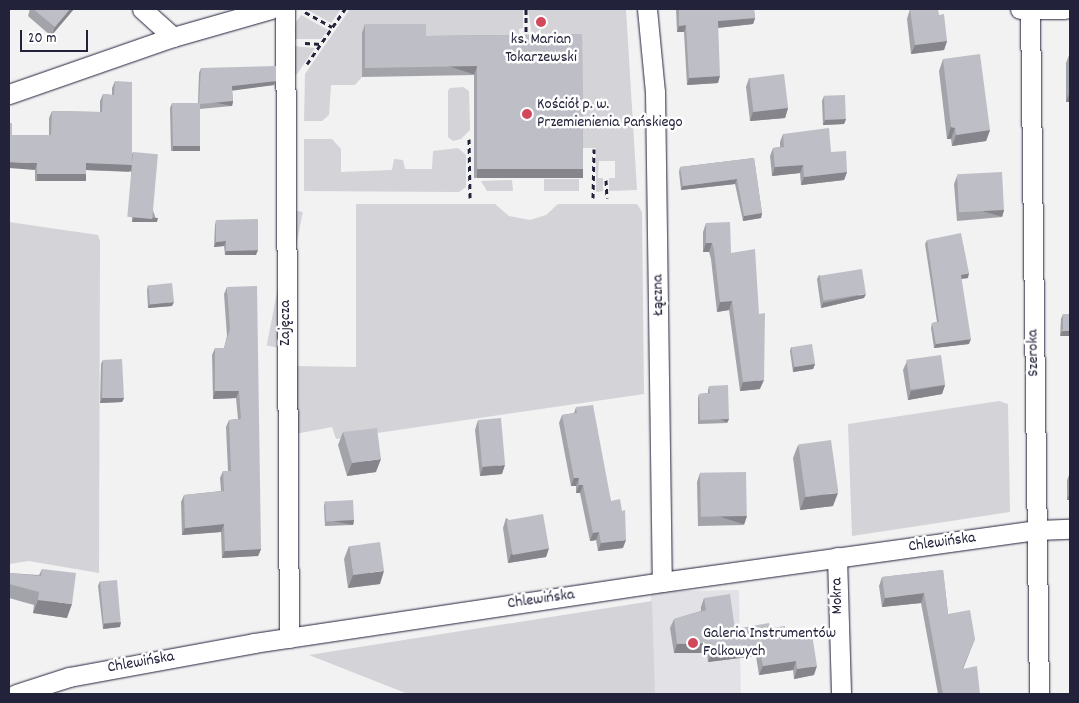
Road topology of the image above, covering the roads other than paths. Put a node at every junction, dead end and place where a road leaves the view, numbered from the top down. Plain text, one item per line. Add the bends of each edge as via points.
1 (142, 9) edge
2 (271, 9) edge
3 (285, 9) edge
4 (646, 9) edge
5 (1065, 9) edge
6 (1025, 10) edge
7 (173, 37) junction
8 (9, 94) edge
9 (1037, 530) junction
10 (1070, 530) edge
11 (837, 557) junction
12 (662, 582) junction
13 (289, 638) junction
14 (9, 691) edge
15 (15, 694) edge
16 (840, 694) edge
17 (1039, 694) edge

1 - 7 street
2 - 7 street
3 - 13 street, Zajęcza
4 - 12 street, Łączna via 655,92
5 - 6 street
6 - 9 street, Szeroka
7 - 8 street
9 - 10 street, Chlewińska
9 - 11 street, Chlewińska
9 - 17 street, Szeroka
11 - 12 street, Chlewińska
11 - 16 street, Mokra
12 - 13 street, Chlewińska
13 - 15 street, Chlewińska via 69,677
14 - 15 street, Chlewińska

